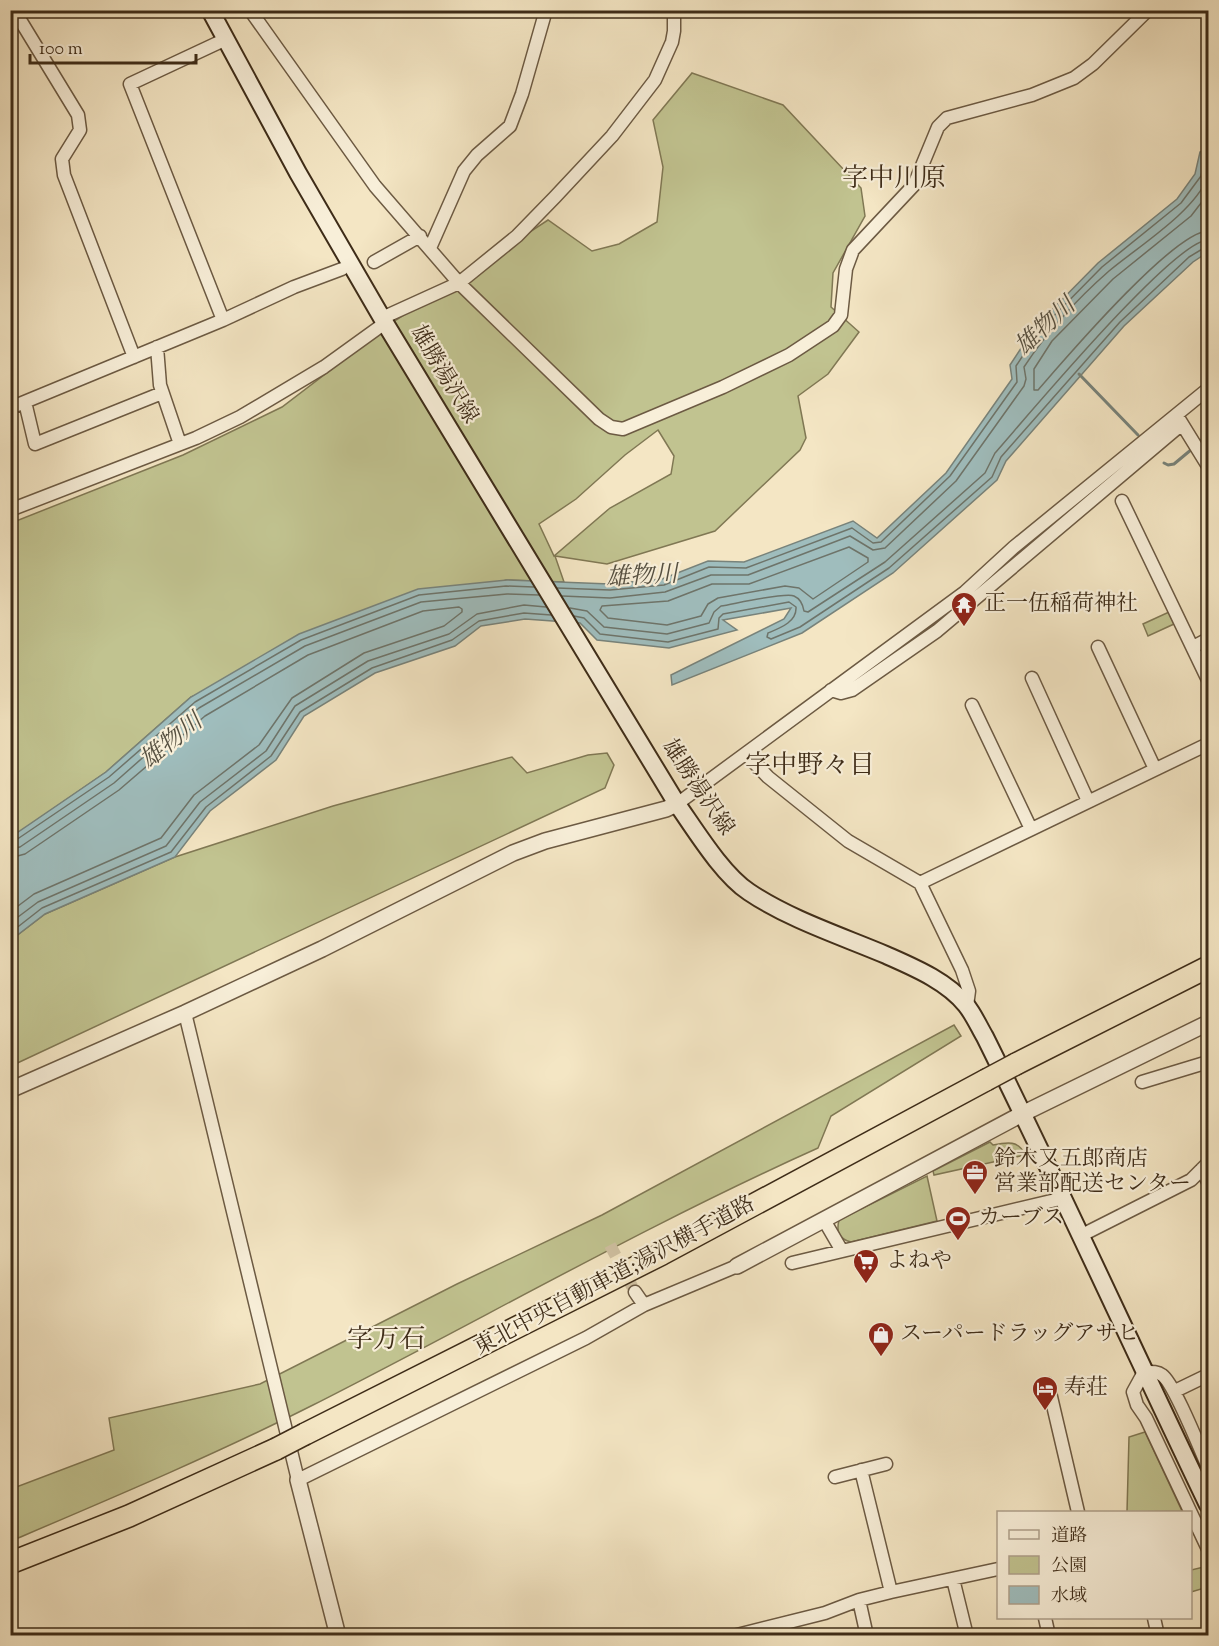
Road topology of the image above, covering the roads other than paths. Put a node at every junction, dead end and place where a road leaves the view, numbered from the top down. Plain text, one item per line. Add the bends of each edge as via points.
1 (14, 10) edge
2 (210, 10) edge
3 (250, 10) edge
4 (546, 10) edge
5 (674, 10) edge
6 (1148, 10) edge
7 (225, 40) junction
8 (420, 236) junction
9 (430, 248) junction
10 (374, 262) dead end
11 (342, 269) dead end
12 (459, 283) junction
13 (223, 320) junction
14 (384, 321) junction
15 (158, 347) junction
16 (134, 357) junction
17 (1209, 389) edge
18 (162, 393) junction
19 (25, 402) junction
20 (10, 408) edge
21 (1179, 419) junction
22 (180, 444) junction
23 (1208, 464) edge
24 (1122, 501) dead end
25 (10, 510) edge
26 (1209, 639) edge
27 (1098, 647) dead end
28 (1193, 647) junction
29 (1032, 678) dead end
30 (1209, 680) edge
31 (972, 705) dead end
32 (1209, 744) edge
33 (746, 754) junction
34 (1155, 769) junction
35 (1088, 801) junction
36 (677, 804) junction
37 (1031, 829) junction
38 (920, 883) junction
39 (1209, 967) edge
40 (967, 1006) junction
41 (185, 1013) junction
42 (1209, 1023) edge
43 (1209, 1062) edge
44 (1142, 1082) dead end
45 (10, 1090) edge
46 (1022, 1114) junction
47 (1205, 1166) edge
48 (1209, 1182) edge
49 (1064, 1198) junction
50 (824, 1220) junction
51 (1082, 1235) junction
52 (842, 1251) junction
53 (792, 1263) dead end
54 (737, 1266) joint
55 (635, 1292) tunnel mouth
56 (644, 1305) junction
57 (1144, 1372) junction
58 (1209, 1375) edge
59 (1048, 1384) dead end
60 (1175, 1391) junction
61 (886, 1464) dead end
62 (1209, 1467) edge
63 (861, 1470) junction
64 (835, 1477) dead end
65 (298, 1480) junction
66 (1209, 1505) edge
67 (1078, 1511) edge
68 (1187, 1511) edge
69 (1193, 1524) edge
70 (1209, 1550) edge
71 (10, 1563) edge
72 (997, 1569) edge
73 (953, 1578) junction
74 (891, 1592) junction
75 (859, 1600) junction
76 (1045, 1619) edge
77 (1154, 1619) edge
78 (338, 1635) edge
79 (733, 1635) edge
80 (867, 1635) edge
81 (967, 1635) edge
82 (1049, 1635) edge
83 (1158, 1635) edge

1 - 16 street via 78,115 80,130 62,159 64,175
2 - 7 main road, 雄勝湯沢線
3 - 8 street via 375,186
4 - 9 street via 510,126 464,171
5 - 12 street via 672,42 655,80 612,136 517,236
6 - 12 street via 1074,78 1032,95 947,118 938,128 914,185 853,250 846,269 841,315 833,327 789,355 652,418 623,429 599,419
7 - 13 street via 130,84
7 - 14 main road, 雄勝湯沢線
8 - 9 street
8 - 10 street
9 - 12 street
11 - 13 street via 294,286
12 - 14 street
13 - 15 street
14 - 22 street via 324,368 240,417
14 - 36 main road, 雄勝湯沢線
15 - 16 street
15 - 18 street
16 - 19 street
17 - 21 street
18 - 19 street via 35,444
18 - 22 street
19 - 20 street
21 - 23 street
21 - 33 street via 1014,547 965,592
22 - 25 street
24 - 28 street
26 - 28 street
27 - 34 street
28 - 30 street
29 - 35 street
31 - 37 street
32 - 34 street
33 - 36 street
33 - 38 street via 768,777 848,841
34 - 35 street
35 - 37 street
36 - 40 main road, 雄勝湯沢線 via 729,875 748,891 780,910 904,963 953,992
36 - 41 street via 513,853
37 - 38 street
38 - 40 street via 962,970 969,991
39 - 71 highway, 東北中央自動車道;湯沢横手道路, bridge via 1016,1064 662,1254 276,1449 129,1516
40 - 46 main road, 雄勝湯沢線
41 - 45 street
41 - 65 street
42 - 46 street
43 - 44 street
46 - 49 main road, 雄勝湯沢線
46 - 50 street
47 - 48 street
47 - 51 street via 1191,1180
49 - 51 main road, 雄勝湯沢線
49 - 52 street
50 - 52 street
50 - 54 street
51 - 57 main road, 雄勝湯沢線
52 - 53 street
54 - 56 street
55 - 56 street
56 - 65 street via 586,1338
57 - 60 street via 1164,1376
57 - 66 main road, 雄勝湯沢線
57 - 68 street via 1133,1392 1137,1405
58 - 60 street
59 - 67 street
60 - 62 street
61 - 63 street
63 - 64 street
63 - 74 street
65 - 78 street
69 - 70 street
72 - 73 street
73 - 74 street
73 - 81 street
74 - 75 street
75 - 79 street via 825,1613
75 - 80 street
76 - 82 street
77 - 83 street

